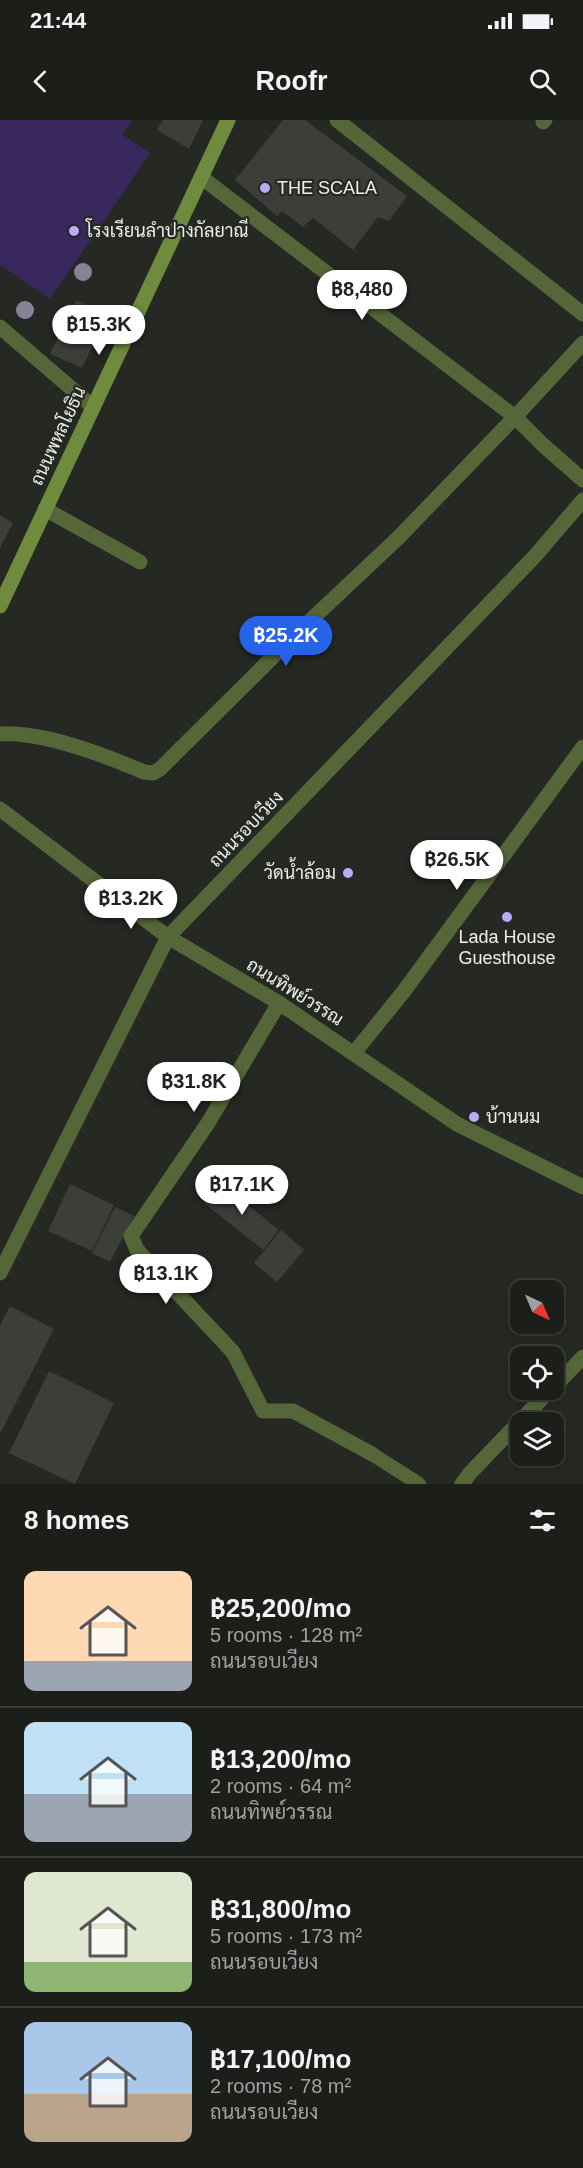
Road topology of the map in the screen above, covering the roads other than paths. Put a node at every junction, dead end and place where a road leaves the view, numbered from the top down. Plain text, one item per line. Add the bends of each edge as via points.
1 (228, 120) edge
2 (337, 120) edge
3 (201, 177) junction
4 (583, 314) edge
5 (0, 327) edge
6 (583, 343) edge
7 (93, 407) junction
8 (515, 417) junction
9 (583, 480) edge
10 (583, 500) edge
11 (45, 509) junction
12 (140, 562) dead end
13 (0, 606) edge
14 (0, 734) edge
15 (582, 751) edge
16 (0, 809) edge
17 (168, 937) junction
18 (279, 1004) junction
19 (354, 1053) junction
20 (583, 1187) edge
21 (0, 1273) edge
22 (583, 1357) edge
23 (564, 1377) edge
24 (541, 1400) edge
25 (372, 1454) joint
26 (419, 1484) edge
27 (462, 1484) edge

1 - 3 main road, ถนนพหลโยธิน
2 - 4 street
3 - 7 main road, ถนนพหลโยธิน
3 - 8 street
5 - 7 street
6 - 8 street
7 - 11 main road, ถนนพหลโยธิน
8 - 9 street
8 - 14 street via 398,538 160,769 144,772 75,746 16,733
10 - 17 street, ถนนรอบเวียง via 535,556
11 - 12 street
11 - 13 main road, ถนนพหลโยธิน
15 - 19 street
16 - 17 street, ถนนทิพย์วรรณ
17 - 18 street, ถนนทิพย์วรรณ
17 - 21 street, ถนนรอบเวียง
18 - 19 street, ถนนทิพย์วรรณ
18 - 25 street via 208,1123 131,1236 137,1250 233,1352 263,1411 293,1411
19 - 20 street, ถนนทิพย์วรรณ via 457,1124
22 - 23 street
24 - 27 street
25 - 26 lane

